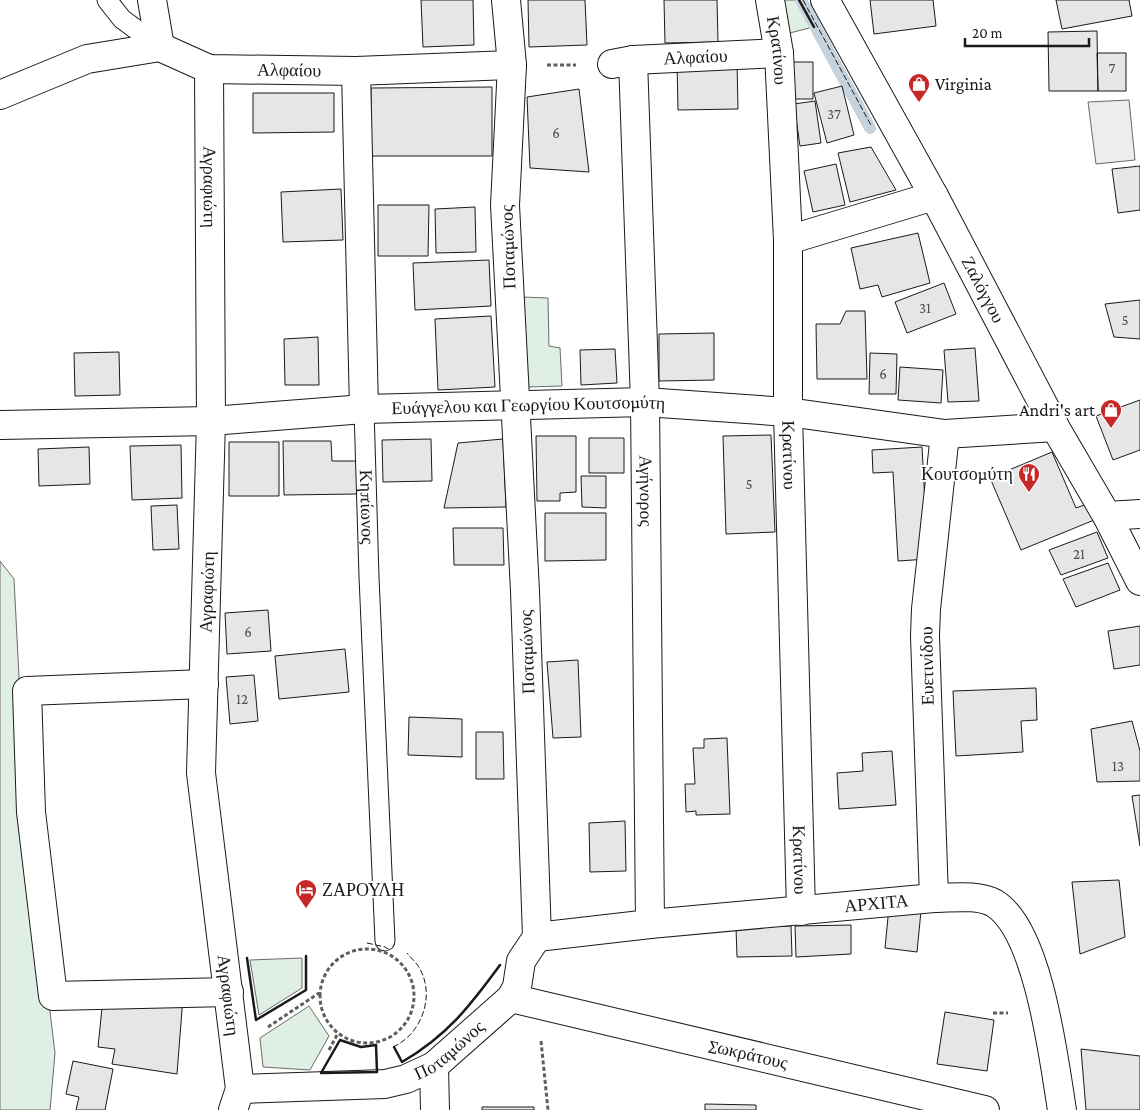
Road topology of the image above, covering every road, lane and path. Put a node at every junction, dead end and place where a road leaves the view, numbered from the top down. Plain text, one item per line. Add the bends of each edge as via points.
1 (107, 0) edge
2 (152, 0) edge
3 (506, 0) edge
4 (770, 0) edge
5 (825, 0) edge
6 (160, 47) junction
7 (779, 54) junction
8 (623, 62) joint
9 (584, 64) dead end
10 (512, 65) junction
11 (209, 69) junction
12 (356, 71) junction
13 (0, 95) edge
14 (934, 196) junction
15 (788, 240) junction
16 (645, 402) junction
17 (515, 404) junction
18 (364, 409) junction
19 (788, 412) junction
20 (211, 421) junction
21 (0, 425) edge
22 (1055, 427) junction
23 (945, 434) junction
24 (1140, 514) edge
25 (1107, 516) junction
26 (1140, 581) edge
27 (204, 684) junction
28 (934, 898) junction
29 (801, 911) junction
30 (650, 924) junction
31 (537, 937) junction
32 (385, 941) dead end
33 (229, 992) junction
34 (320, 993) junction
35 (511, 998) junction
36 (267, 1027) dead end
37 (541, 1036) dead end
38 (434, 1066) junction
39 (236, 1100) edge
40 (435, 1110) edge
41 (548, 1110) edge
42 (985, 1110) edge
43 (1062, 1110) edge

1 - 6 lane via 122,19
2 - 6 street
3 - 10 street, Ποταμώνος
4 - 7 street, Κρατίνου
5 - 14 street, Ζαλόγγου
6 - 11 street, Αλφαίου
6 - 13 street via 87,59
7 - 8 street, Αλφαίου
7 - 15 street, Κρατίνου
8 - 16 street, Αγήνορος
9 - 10 path
10 - 12 street, Αλφαίου
10 - 17 street, Ποταμώνος via 505,205
11 - 12 street, Αλφαίου
11 - 20 street, Αγραφιώτη
12 - 18 street, Κηπίωνος
14 - 15 street
14 - 22 street, Ζαλόγγου
15 - 19 street, Κρατίνου
16 - 17 street, Ευάγγελου και Γεωργίου Κουτσομύτη
16 - 19 street, Ευάγγελου και Γεωργίου Κουτσομύτη
16 - 30 street, Αγήνορος
17 - 18 street, Ευάγγελου και Γεωργίου Κουτσομύτη
17 - 31 street, Ποταμώνος
18 - 20 street, Ευάγγελου και Γεωργίου Κουτσομύτη
18 - 32 lane, Κηπίωνος
19 - 23 street, Ευάγγελου και Γεωργίου Κουτσομύτη
19 - 29 street, Κρατίνου
20 - 21 street, Ευάγγελου και Γεωργίου Κουτσομύτη
20 - 27 street, Αγραφιώτη
22 - 23 street, Ευάγγελου και Γεωργίου Κουτσομύτη
22 - 25 street, Ζαλόγγου
23 - 28 street, Ευετινίδου via 925,618
24 - 25 street
25 - 26 street, Ζαλόγγου
27 - 33 street, Αγραφιώτη via 201,773
27 - 33 street via 27,691 31,812 53,996
28 - 29 street, ΑΡΧΙΤΑ
28 - 43 street, ΑΡΧΙΤΑ via 978,898 992,902 1003,910 1017,929 1039,983
29 - 30 street, ΑΡΧΙΤΑ
30 - 31 street, ΑΡΧΙΤΑ
31 - 35 street via 521,961
33 - 39 street, Αγραφιώτη
34 - 34 path via 322,1012 331,1027 345,1038 361,1043 378,1042 393,1035 406,1023 413,1007 414,991 408,974 398,961 384,952 367,949 350,952 337,959 327,970
34 - 36 path
35 - 38 street, Ποταμώνος
35 - 42 street, Σωκράτους
37 - 41 path
38 - 39 street, Ποταμώνος via 406,1079 385,1084
38 - 40 street

